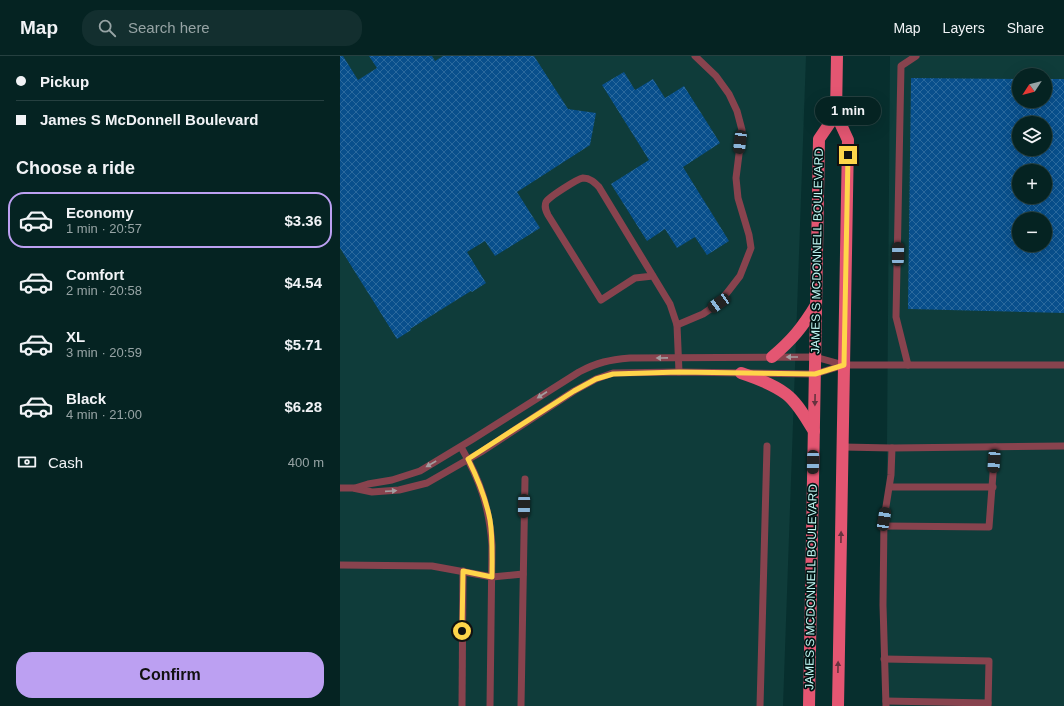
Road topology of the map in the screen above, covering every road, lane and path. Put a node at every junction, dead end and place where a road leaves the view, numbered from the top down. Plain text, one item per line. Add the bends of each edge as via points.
1 (694, 56) edge
2 (837, 56) edge
3 (916, 56) edge
4 (836, 114) junction
5 (653, 276) junction
6 (816, 304) junction
7 (677, 325) junction
8 (772, 357) junction
9 (815, 357) junction
10 (679, 358) junction
11 (844, 365) junction
12 (908, 365) junction
13 (1064, 365) edge
14 (679, 372) junction
15 (741, 373) junction
16 (815, 374) junction
17 (814, 431) junction
18 (767, 446) dead end
19 (1064, 446) edge
20 (461, 447) junction
21 (843, 447) junction
22 (995, 447) junction
23 (892, 448) junction
24 (468, 459) junction
25 (525, 479) dead end
26 (890, 487) junction
27 (993, 487) junction
28 (340, 488) edge
29 (353, 488) junction
30 (884, 526) junction
31 (340, 565) edge
32 (463, 571) junction
33 (523, 574) junction
34 (492, 577) junction
35 (884, 659) junction
36 (886, 703) edge
37 (988, 704) edge
38 (462, 706) edge
39 (490, 706) edge
40 (521, 706) edge
41 (760, 706) edge
42 (809, 706) edge
43 (838, 706) edge

1 - 7 lane via 716,76 737,111 742,130 736,178 738,198 751,248 740,276 719,303 703,314
2 - 4 main road
3 - 12 lane via 901,66 896,317
4 - 6 main road, JAMES S MCDONNELL BOULEVARD via 819,139
4 - 11 main road via 848,140
5 - 5 lane via 635,278 601,300 548,215 546,202 576,180 591,179 599,187
5 - 7 lane via 670,304
6 - 8 main road via 805,324
6 - 9 main road, JAMES S MCDONNELL BOULEVARD
7 - 10 lane
9 -> 8 lane
8 - 10 lane
9 - 11 lane
9 - 16 main road, JAMES S MCDONNELL BOULEVARD
10 - 14 lane
10 -> 20 lane via 610,360 591,366 566,379
11 - 12 lane
11 - 16 lane
11 - 21 main road
12 - 13 lane
14 - 15 lane
14 - 24 lane via 613,374 596,379
15 - 16 lane
15 - 17 main road via 765,381 786,394
16 -> 17 main road, JAMES S MCDONNELL BOULEVARD
17 - 42 main road, JAMES S MCDONNELL BOULEVARD
18 - 41 lane
19 - 22 lane
20 - 24 lane
20 -> 29 lane via 420,471
21 - 23 lane
43 -> 21 main road
22 - 23 lane
22 - 27 lane
23 - 26 lane
29 -> 24 lane via 372,492 399,490 427,483
24 - 34 lane via 478,478 490,521
25 - 33 lane
26 - 27 lane
26 - 30 lane
27 - 30 lane via 989,526
28 - 29 lane
30 - 35 lane
31 - 32 lane via 432,566
32 - 34 lane
32 - 38 lane
33 - 34 lane
33 - 40 lane
34 - 39 lane
35 - 36 lane
35 - 37 lane via 989,661
36 - 37 lane

